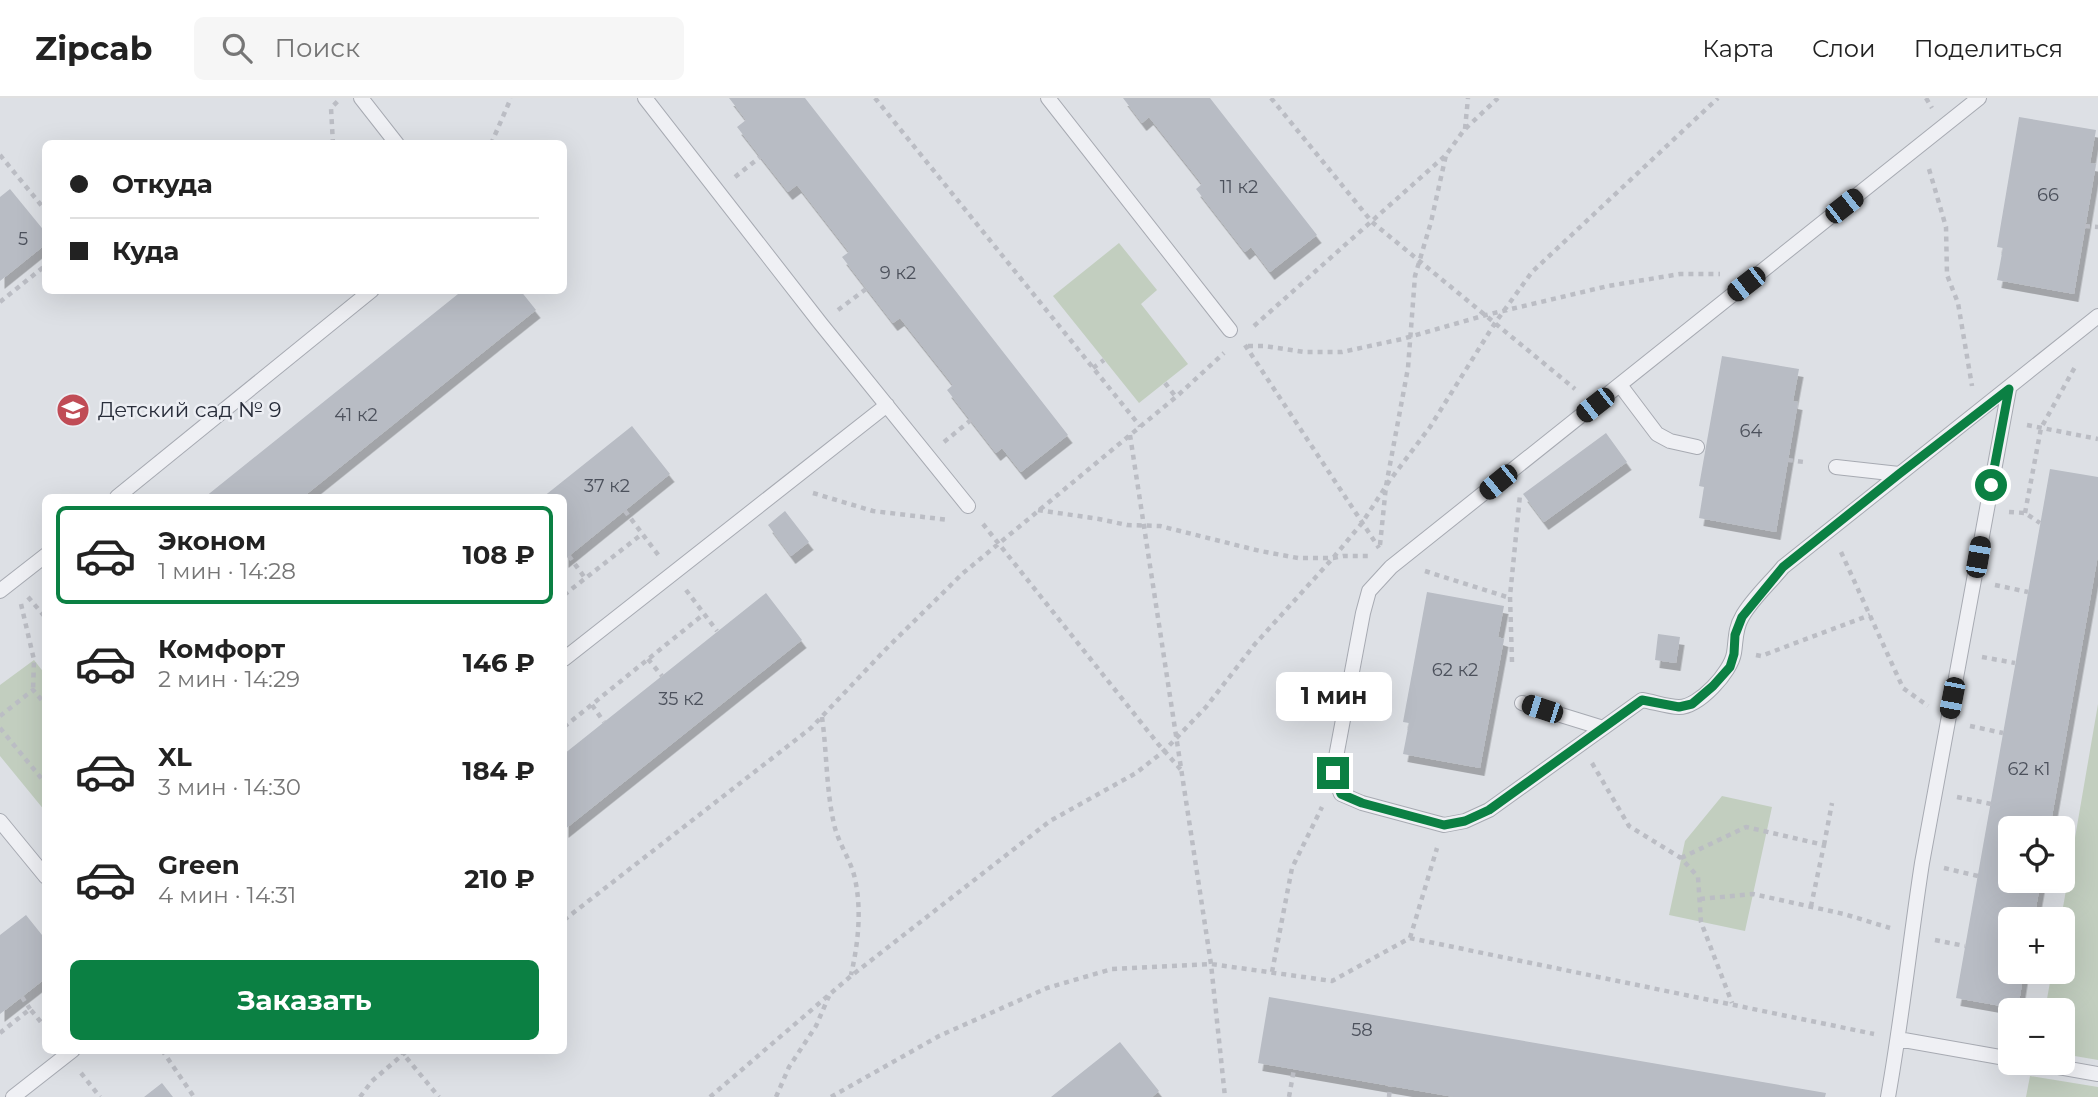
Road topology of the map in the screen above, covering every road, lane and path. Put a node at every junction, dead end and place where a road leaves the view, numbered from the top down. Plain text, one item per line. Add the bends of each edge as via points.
1 (340, 98) edge
2 (361, 98) edge
3 (511, 98) edge
4 (645, 98) edge
5 (875, 98) edge
6 (1048, 98) edge
7 (1271, 98) edge
8 (1468, 98) edge
9 (1498, 98) edge
10 (1718, 98) edge
11 (1979, 98) edge
12 (1464, 130) junction
13 (332, 140) edge
14 (394, 140) edge
15 (493, 140) edge
16 (1922, 144) junction
17 (0, 155) edge
18 (1446, 155) junction
19 (760, 157) dead end
20 (719, 191) junction
21 (42, 206) edge
22 (1372, 222) junction
23 (2085, 226) dead end
24 (2098, 227) edge
25 (1418, 261) junction
26 (42, 268) edge
27 (1746, 284) junction
28 (866, 289) dead end
29 (367, 294) edge
30 (0, 302) edge
31 (1503, 311) junction
32 (1486, 315) junction
33 (2098, 316) edge
34 (1495, 323) junction
35 (821, 324) junction
36 (1249, 331) dead end
37 (1235, 334) joint
38 (1411, 336) junction
39 (1231, 346) dead end
40 (1246, 346) junction
41 (1104, 360) dead end
42 (2079, 360) dead end
43 (1093, 368) junction
44 (1165, 383) dead end
45 (1620, 385) junction
46 (2009, 389) junction
47 (1176, 397) junction
48 (887, 405) junction
49 (1595, 405) junction
50 (1976, 414) junction
51 (971, 420) dead end
52 (2003, 421) junction
53 (1140, 426) junction
54 (2041, 428) junction
55 (1130, 435) junction
56 (2098, 439) edge
57 (1697, 447) dead end
58 (927, 456) junction
59 (1788, 460) dead end
60 (1804, 463) dead end
61 (1517, 467) junction
62 (1836, 467) dead end
63 (1899, 474) junction
64 (785, 485) junction
65 (1386, 486) junction
66 (121, 494) edge
67 (968, 506) dead end
68 (1987, 509) junction
69 (1038, 510) junction
70 (2025, 513) junction
71 (953, 521) dead end
72 (1362, 523) junction
73 (2040, 523) dead end
74 (1144, 524) junction
75 (1831, 529) junction
76 (642, 534) dead end
77 (998, 543) junction
78 (1380, 549) junction
79 (569, 556) dead end
80 (42, 558) edge
81 (1333, 558) junction
82 (1392, 561) junction
83 (585, 578) junction
84 (15, 579) junction
85 (1973, 580) junction
86 (0, 591) edge
87 (2028, 592) dead end
88 (567, 593) edge
89 (1510, 598) junction
90 (704, 614) dead end
91 (1870, 615) junction
92 (1961, 653) junction
93 (1734, 654) junction
94 (567, 657) edge
95 (648, 659) junction
96 (1512, 662) dead end
97 (2015, 663) dead end
98 (662, 676) dead end
99 (33, 690) junction
100 (42, 700) edge
101 (1522, 703) dead end
102 (592, 705) junction
103 (0, 716) edge
104 (822, 717) junction
105 (1948, 721) junction
106 (604, 722) dead end
107 (567, 725) edge
108 (0, 728) edge
109 (1603, 728) junction
110 (2003, 733) dead end
111 (1177, 736) junction
112 (1578, 746) junction
113 (1164, 751) junction
114 (1182, 771) junction
115 (42, 779) edge
116 (1335, 780) junction
117 (1936, 793) junction
118 (1832, 803) dead end
119 (1991, 804) dead end
120 (0, 821) edge
121 (1444, 825) junction
122 (1824, 845) junction
123 (1682, 858) junction
124 (1922, 863) junction
125 (42, 872) edge
126 (1978, 876) dead end
127 (1700, 899) junction
128 (1811, 906) junction
129 (567, 918) edge
130 (1910, 935) junction
131 (1410, 938) junction
132 (1211, 964) junction
133 (1272, 972) junction
134 (851, 976) junction
135 (831, 993) junction
136 (22, 997) dead end
137 (1732, 1003) junction
138 (30, 1009) junction
139 (42, 1023) edge
140 (0, 1032) edge
141 (1898, 1039) junction
142 (68, 1054) edge
143 (165, 1054) edge
144 (401, 1054) edge
145 (406, 1054) edge
146 (1998, 1057) edge
147 (1294, 1069) dead end
148 (2075, 1070) edge
149 (2098, 1074) edge
150 (1390, 1086) dead end
151 (13, 1097) edge
152 (194, 1097) edge
153 (360, 1097) edge
154 (439, 1097) edge
155 (710, 1097) edge
156 (776, 1097) edge
157 (831, 1097) edge
158 (1225, 1097) edge
159 (1289, 1097) edge
160 (1389, 1097) edge
161 (1888, 1097) edge

1 - 13 path via 331,108
2 - 14 lane
3 - 15 path
4 - 20 lane
5 - 43 path
6 - 37 lane
7 - 22 path
8 - 12 path
9 - 12 path
10 - 31 path via 1532,272
11 - 16 lane
12 - 18 path
16 - 27 lane
16 - 50 path via 1946,227 1947,275 1958,303
17 - 21 path
18 - 22 path
18 - 25 path via 1432,222
19 - 20 path
20 - 35 lane
22 - 25 path
22 - 36 path
23 - 24 path
25 - 32 path
25 - 38 path
26 - 30 path
27 - 31 path via 1728,275 1681,274
27 - 45 lane
28 - 35 path
29 - 66 lane
31 - 32 path
31 - 34 path
32 - 34 path
32 - 38 path
33 - 46 lane
34 - 49 path
34 - 65 path
35 - 48 lane
37 - 40 path
38 - 40 path via 1342,352
38 - 65 path
39 - 47 path
40 - 72 path
41 - 43 path
42 - 54 path
43 - 53 path
44 - 47 path
45 - 49 lane
45 - 57 lane via 1657,434 1670,442
46 - 50 lane
46 - 52 lane
47 - 53 path
48 - 58 lane
48 - 64 lane
49 - 61 lane
50 - 63 lane
51 - 58 path
52 - 54 path
52 - 68 lane
53 - 55 path
54 - 56 path
54 - 70 path
55 - 69 path
55 - 74 path
58 - 67 lane
59 - 60 path
61 - 82 lane
61 - 89 path via 1521,486
62 - 63 lane
63 - 75 lane
64 - 71 path via 873,511
64 - 94 lane
65 - 72 path
65 - 78 path
68 - 70 path
68 - 85 lane
69 - 74 path
69 - 77 path
70 - 73 path
72 - 78 path
72 - 81 path
74 - 81 path via 1298,558
74 - 111 path
75 - 91 path
75 - 93 lane via 1783,567 1742,617
76 - 83 path
77 - 104 path via 924,611
77 - 113 path
78 - 82 path
79 - 83 path
80 - 84 lane
81 - 82 path
81 - 111 path
82 - 89 path
82 - 116 lane via 1368,592
83 - 88 path
84 - 86 lane
84 - 99 path via 34,660
85 - 87 path
85 - 92 lane
89 - 96 path
90 - 95 path
91 - 93 path via 1761,656
91 - 105 path via 1903,688
92 - 97 path
92 - 105 lane
93 - 109 lane via 1730,667 1692,704 1679,707 1642,700
95 - 98 path
95 - 102 path
99 - 100 path
99 - 103 path
101 - 109 lane
102 - 106 path
102 - 107 path
104 - 129 path
104 - 134 path via 835,828 855,878 859,940
105 - 110 path
105 - 117 lane
108 - 115 path
109 - 112 lane
111 - 113 path
111 - 114 path
112 - 121 lane via 1489,810
112 - 123 path via 1629,826
113 - 114 path
113 - 134 path via 1116,785 1050,821
114 - 132 path
116 - 121 lane via 1341,794 1352,799
116 - 133 path via 1292,869
117 - 119 path
117 - 124 lane
118 - 122 path
120 - 125 lane
121 - 131 path
122 - 123 path via 1746,827
122 - 128 path
123 - 127 path via 1698,877
124 - 126 path
124 - 130 lane
127 - 128 path via 1754,894
127 - 137 path via 1701,922
128 - 130 path
130 - 141 lane
131 - 133 path via 1332,981
131 - 137 path
132 - 133 path
132 - 157 path via 1112,969 1047,988 939,1036
132 - 158 path
134 - 135 path
135 - 155 path
135 - 156 path
136 - 138 path
137 - 141 path
138 - 139 path
138 - 140 path
141 - 146 lane
141 - 161 lane
142 - 151 lane
143 - 152 path
144 - 153 path
145 - 154 path
147 - 159 path
148 - 149 lane
150 - 160 path

